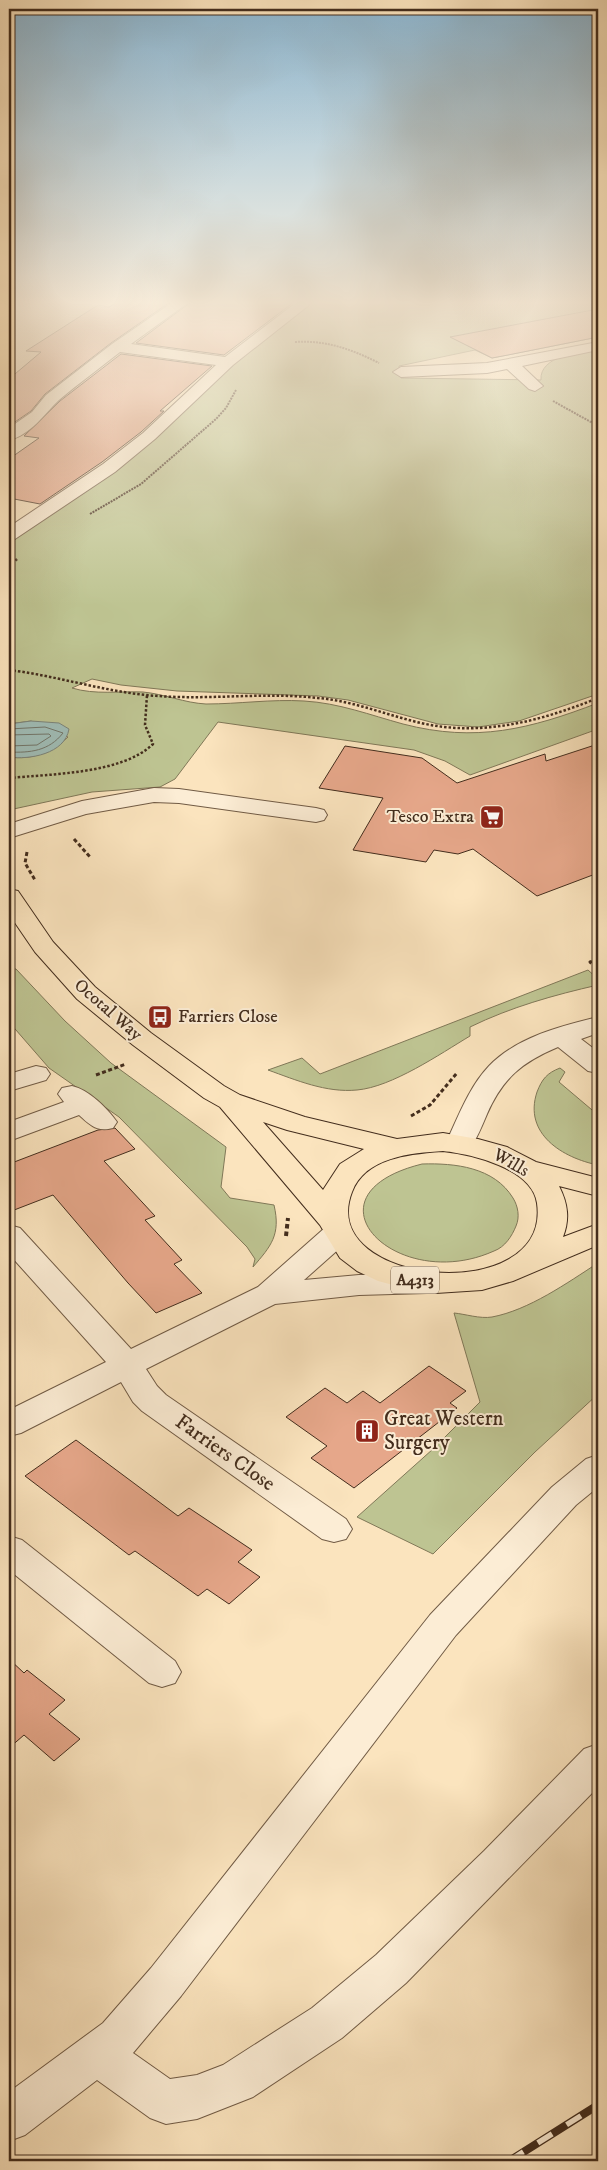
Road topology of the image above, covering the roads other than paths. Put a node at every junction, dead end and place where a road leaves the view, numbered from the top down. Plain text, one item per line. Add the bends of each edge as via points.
1 (48, 403) edge
2 (185, 403) edge
3 (16, 424) edge
4 (9, 435) edge
5 (9, 535) edge
6 (316, 815) dead end
7 (12, 830) edge
8 (9, 896) edge
9 (598, 1024) edge
10 (562, 1037) junction
11 (598, 1065) edge
12 (36, 1074) dead end
13 (9, 1083) edge
14 (230, 1101) junction
15 (86, 1107) dead end
16 (9, 1132) edge
17 (460, 1143) junction
18 (395, 1147) junction
19 (527, 1169) junction
20 (598, 1187) edge
21 (336, 1227) junction
22 (598, 1234) edge
23 (9, 1235) edge
24 (517, 1268) junction
25 (432, 1283) junction
26 (269, 1294) junction
27 (127, 1365) junction
28 (9, 1424) edge
29 (598, 1468) edge
30 (334, 1529) dead end
31 (9, 1550) edge
32 (162, 1672) dead end
33 (598, 1761) edge
34 (98, 2053) junction
35 (9, 2119) edge

1 - 3 street via 41,412
2 - 5 street via 110,468
3 - 4 street
6 - 7 street via 154,795 82,808
8 - 14 main road, Ocotal Way / A4313 via 44,947 86,993 177,1066
9 - 10 street
10 - 11 street
10 - 17 street via 521,1054 499,1071 487,1086
12 - 13 street
14 - 18 main road, Ocotal Way / A4313 via 297,1124
14 - 21 main road, Ocotal Way / A4313
15 - 16 street
17 - 18 main road, Wills / A4313 via 427,1142
17 - 19 main road, Wills / A4313 via 490,1150
18 - 21 main road, Wills / A4313 via 369,1158 349,1173 335,1195
19 - 20 main road, A4313
19 - 24 main road, Wills / A4313 via 543,1186 553,1215 550,1235 544,1244
21 - 25 main road, Wills / A4313 via 350,1248 372,1264 400,1277
21 - 26 street
22 - 24 main road, A4313
23 - 27 street, Farriers Close
24 - 25 main road, Wills / A4313 via 477,1281
25 - 26 street via 360,1285
26 - 27 street
27 - 28 street
27 - 30 street, Farriers Close via 144,1394 154,1403
29 - 34 street via 551,1509 443,1625 166,1982 118,2038
31 - 32 street
33 - 34 street via 391,1969 327,2023 237,2082 197,2097 166,2102
34 - 35 street

